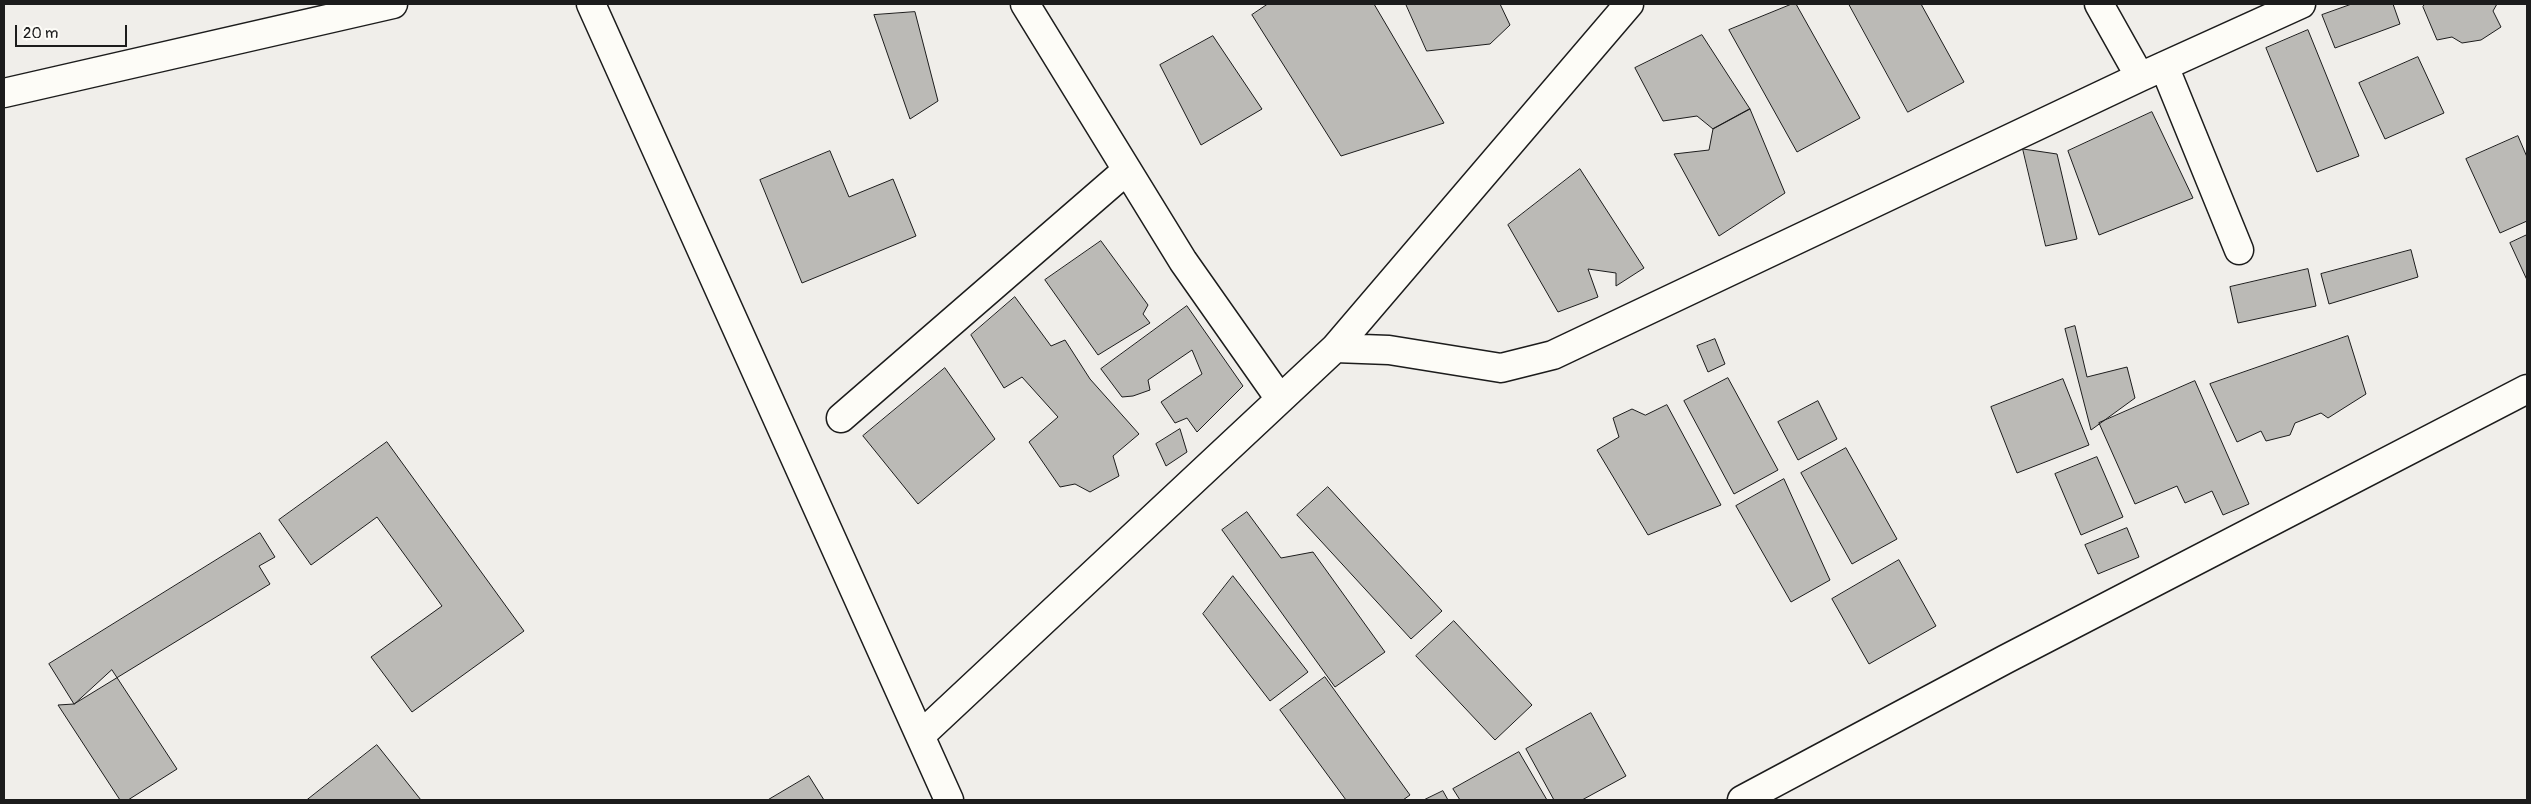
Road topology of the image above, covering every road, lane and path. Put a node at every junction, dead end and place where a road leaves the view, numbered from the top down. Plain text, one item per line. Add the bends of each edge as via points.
1 (392, 4) edge
2 (591, 4) edge
3 (1025, 4) edge
4 (1629, 4) edge
5 (2099, 4) edge
6 (2301, 4) edge
7 (2152, 72) junction
8 (4, 93) edge
9 (1127, 170) junction
10 (2239, 250) dead end
11 (1335, 348) junction
12 (2527, 389) edge
13 (1280, 399) junction
14 (841, 418) dead end
15 (920, 735) junction
16 (949, 800) edge
17 (1742, 800) edge

1 - 8 street
2 - 15 street
3 - 9 street
4 - 11 street
5 - 7 street
6 - 7 street
7 - 10 street
7 - 11 street via 1553,355 1501,368 1389,350
9 - 13 street via 1183,261
9 - 14 street
11 - 13 street
12 - 17 street
13 - 15 street
15 - 16 street

